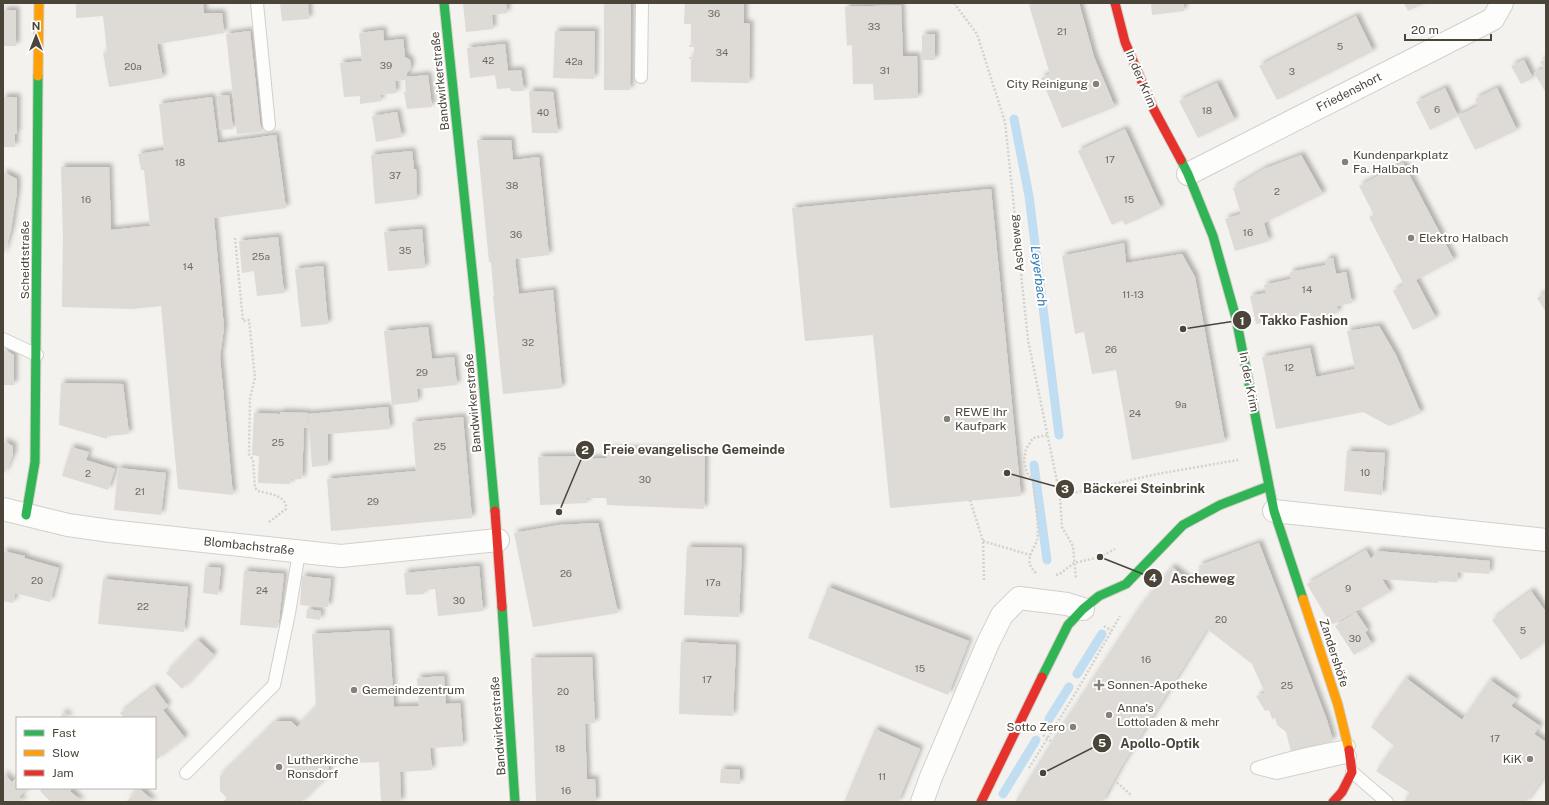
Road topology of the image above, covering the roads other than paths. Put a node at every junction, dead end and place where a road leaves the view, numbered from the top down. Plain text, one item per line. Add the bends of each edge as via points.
1 (39, 3) edge
2 (257, 3) edge
3 (444, 3) edge
4 (642, 3) edge
5 (1115, 3) edge
6 (1502, 3) edge
7 (641, 77) dead end
8 (269, 125) dead end
9 (1188, 174) junction
10 (3, 340) edge
11 (37, 355) junction
12 (1269, 486) junction
13 (3, 509) edge
14 (1274, 510) junction
15 (26, 515) junction
16 (498, 540) junction
17 (1546, 540) edge
18 (299, 552) junction
19 (1087, 606) junction
20 (1350, 751) junction
21 (1352, 772) junction
22 (186, 773) dead end
23 (515, 802) edge
24 (922, 802) edge
25 (981, 802) edge
26 (1333, 802) edge
27 (1387, 802) edge

1 - 11 street, Scheidtstraße
2 - 8 lane
3 - 16 street, Bandwirkerstraße
4 - 7 lane
5 - 9 street, In der Krim via 1126,42 1150,100
6 - 9 street, Friedenshort via 1493,19
9 - 12 street, In der Krim via 1213,236 1236,318
10 - 11 lane
11 - 15 street, Scheidtstraße via 35,462
12 - 14 street, In der Krim
12 - 19 street via 1220,505 1183,525 1126,584 1099,596
13 - 15 street, Blombachstraße
14 - 17 street
14 - 20 street, Zandershöfe via 1338,704
15 - 18 street, Blombachstraße via 110,531
16 - 18 street, Blombachstraße via 341,556
16 - 23 street, Bandwirkerstraße
18 - 22 lane via 274,685
19 - 24 street via 1019,598 1002,615
19 - 25 street via 1068,625
20 - 20 lane via 1304,755 1257,768 1276,773
20 - 21 street, Zandershöfe
21 - 26 street via 1342,792
21 - 27 lane

